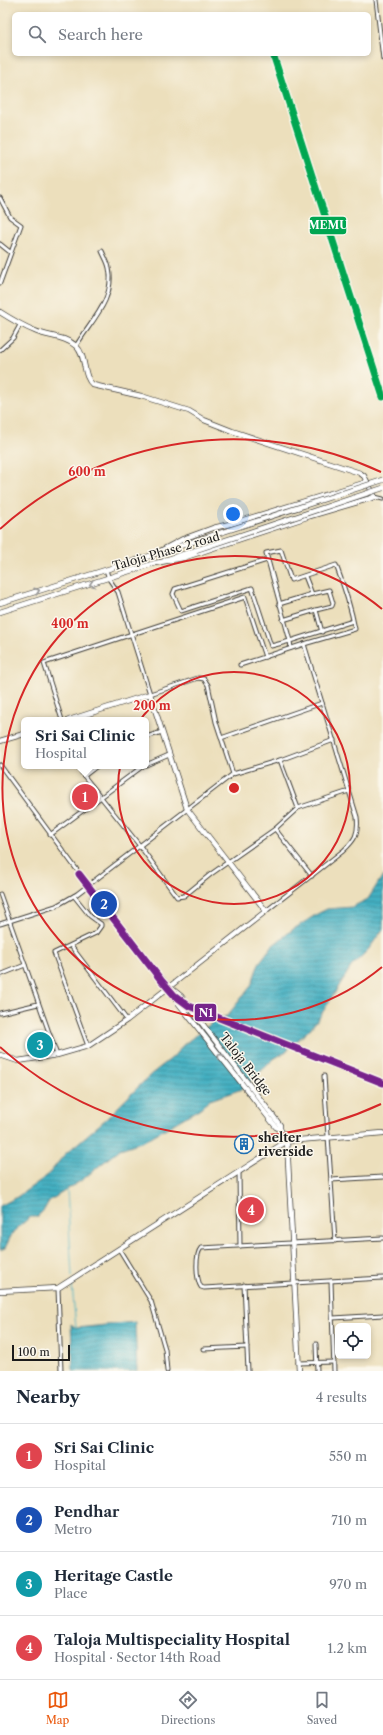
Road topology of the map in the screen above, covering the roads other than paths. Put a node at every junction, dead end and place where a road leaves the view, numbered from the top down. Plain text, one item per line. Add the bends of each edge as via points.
1 (376, 0) edge
2 (383, 59) edge
3 (0, 198) edge
4 (4, 208) junction
5 (0, 209) edge
6 (0, 244) edge
7 (102, 251) dead end
8 (10, 252) junction
9 (0, 283) edge
10 (0, 312) edge
11 (20, 324) junction
12 (76, 346) junction
13 (0, 350) edge
14 (383, 480) edge
15 (367, 482) junction
16 (383, 488) edge
17 (375, 497) junction
18 (383, 499) edge
19 (153, 555) junction
20 (267, 560) junction
21 (155, 563) junction
22 (106, 570) junction
23 (305, 576) junction
24 (109, 579) junction
25 (312, 594) junction
26 (225, 596) junction
27 (0, 603) edge
28 (228, 603) junction
29 (279, 604) junction
30 (194, 606) junction
31 (316, 610) junction
32 (0, 612) edge
33 (196, 613) junction
34 (284, 620) junction
35 (354, 621) junction
36 (322, 632) junction
37 (131, 634) junction
38 (290, 641) junction
39 (304, 644) junction
40 (292, 648) junction
41 (265, 657) junction
42 (240, 665) dead end
43 (150, 694) junction
44 (322, 704) junction
45 (61, 717) edge
46 (78, 717) edge
47 (162, 732) junction
48 (21, 735) edge
49 (149, 736) edge
50 (221, 738) junction
51 (334, 740) junction
52 (0, 741) edge
53 (169, 755) junction
54 (280, 760) junction
55 (149, 764) edge
56 (0, 765) edge
57 (80, 769) edge
58 (93, 769) edge
59 (139, 769) edge
60 (233, 774) junction
61 (84, 776) junction
62 (348, 791) junction
63 (101, 797) junction
64 (298, 808) junction
65 (187, 809) junction
66 (275, 829) junction
67 (50, 835) junction
68 (140, 846) junction
69 (228, 862) junction
70 (312, 876) junction
71 (89, 885) junction
72 (0, 894) edge
73 (74, 896) junction
74 (266, 911) junction
75 (10, 921) junction
76 (0, 924) edge
77 (71, 946) junction
78 (25, 965) junction
79 (0, 975) edge
80 (170, 987) junction
81 (38, 1004) junction
82 (0, 1013) edge
83 (127, 1020) junction
84 (88, 1046) junction
85 (0, 1054) edge
86 (56, 1055) junction
87 (324, 1076) dead end
88 (264, 1107) junction
89 (383, 1133) edge
90 (329, 1136) junction
91 (287, 1141) junction
92 (239, 1172) junction
93 (383, 1177) edge
94 (331, 1180) junction
95 (383, 1238) edge
96 (335, 1241) junction
97 (292, 1243) junction
98 (240, 1246) junction
99 (119, 1250) junction
100 (383, 1278) edge
101 (331, 1281) junction
102 (294, 1283) junction
103 (244, 1285) junction
104 (58, 1288) junction
105 (0, 1291) edge
106 (383, 1315) edge
107 (332, 1318) junction
108 (316, 1344) dead end
109 (247, 1347) junction
110 (203, 1349) dead end
111 (334, 1362) junction
112 (298, 1363) junction
113 (316, 1363) junction
114 (61, 1371) edge
115 (167, 1371) edge
116 (248, 1371) edge
117 (299, 1371) edge
118 (317, 1371) edge
119 (334, 1371) edge

1 - 2 street
3 - 4 street
4 - 5 street
4 - 8 street via 10,217 21,225
6 - 8 street
7 - 12 street via 109,268 106,300
8 - 9 street
10 - 11 street
11 - 12 street
11 - 13 street via 13,338
12 - 15 street via 88,379 94,385 189,411 204,420 360,473
14 - 19 street, bridge
15 - 17 street
15 - 19 street, Taloja Phase 2 road via 213,528 183,539
16 - 21 street, bridge
17 - 18 street
17 - 21 street, Taloja Phase 2 road via 183,558
19 - 22 street, Taloja Phase 2 road
20 - 23 street via 266,554 281,549 291,579
20 - 29 street
20 - 30 street via 173,590 180,610
21 - 24 street, Taloja Phase 2 road
22 - 24 street
27 -> 22 street, Taloja Phase 2 road
23 - 25 street
23 - 35 street via 336,565
24 -> 32 street, Taloja Phase 2 road
24 - 37 street via 118,592
25 - 29 street
25 - 31 street via 329,590 334,604
26 - 28 street
26 - 30 street
26 - 38 street via 252,588 271,646
28 - 33 street
28 - 41 street via 245,597
29 - 34 street
30 - 33 street
31 - 34 street
31 - 36 street
33 - 37 street
34 - 38 street
35 - 36 street
35 - 39 street via 355,629
36 - 38 street
37 - 43 street
37 - 45 street via 44,663
38 - 40 street
39 - 40 street
39 - 44 street
40 - 41 street
41 - 42 street
43 - 46 street
43 - 47 street
43 - 50 street via 198,678 204,679 208,685
44 - 50 street
44 - 51 street
47 - 49 street
47 - 53 street
48 - 52 street
50 - 60 street
51 - 54 street
51 - 62 street
53 - 55 street
53 - 65 street
54 - 60 street
54 - 64 street
56 - 67 street
57 - 61 street
58 - 61 street
59 - 63 street
60 - 65 street
61 - 63 street
62 - 64 street
62 - 70 street via 357,817 358,830 352,843
63 - 67 street
63 - 68 street
64 - 66 street
65 - 68 street
65 - 69 street
66 - 69 street
66 - 70 street
67 - 71 street
68 - 69 street via 177,897 184,896
68 - 71 street
69 - 74 street
70 - 74 street
71 - 73 street
71 - 80 street via 124,934
72 - 75 street
73 - 75 street via 56,906
73 - 77 street via 101,926 96,933
74 - 80 street
75 - 76 street
75 - 78 street
77 - 83 street
77 - 84 street via 54,953
78 - 79 street
78 - 81 street
80 - 83 street
80 - 88 street, Taloja Bridge via 196,1015
88 -> 80 street, Taloja Bridge via 190,1019
81 - 82 street
81 - 86 street
83 - 84 street
84 - 86 street
85 - 86 street via 18,1061
87 - 90 street
88 - 91 street
89 - 90 street
90 - 91 street
90 - 94 street
91 - 92 street
91 - 97 street
92 - 98 street
92 - 99 street
93 - 94 street
94 - 96 street
95 - 96 street
96 - 97 street
97 - 98 street
97 - 102 street
98 - 103 street via 201,1248 197,1253 198,1283 204,1288
99 - 104 street
99 - 115 street via 150,1301 165,1349
100 - 101 street
101 - 102 street
101 - 107 street
102 - 103 street
102 - 112 street
103 - 109 street
104 - 105 street
104 - 114 street
106 - 107 street
107 - 111 street
108 - 113 street
109 - 110 street
109 - 116 street
111 - 113 street
111 - 119 street
112 - 113 street
112 - 117 street
113 - 118 street

